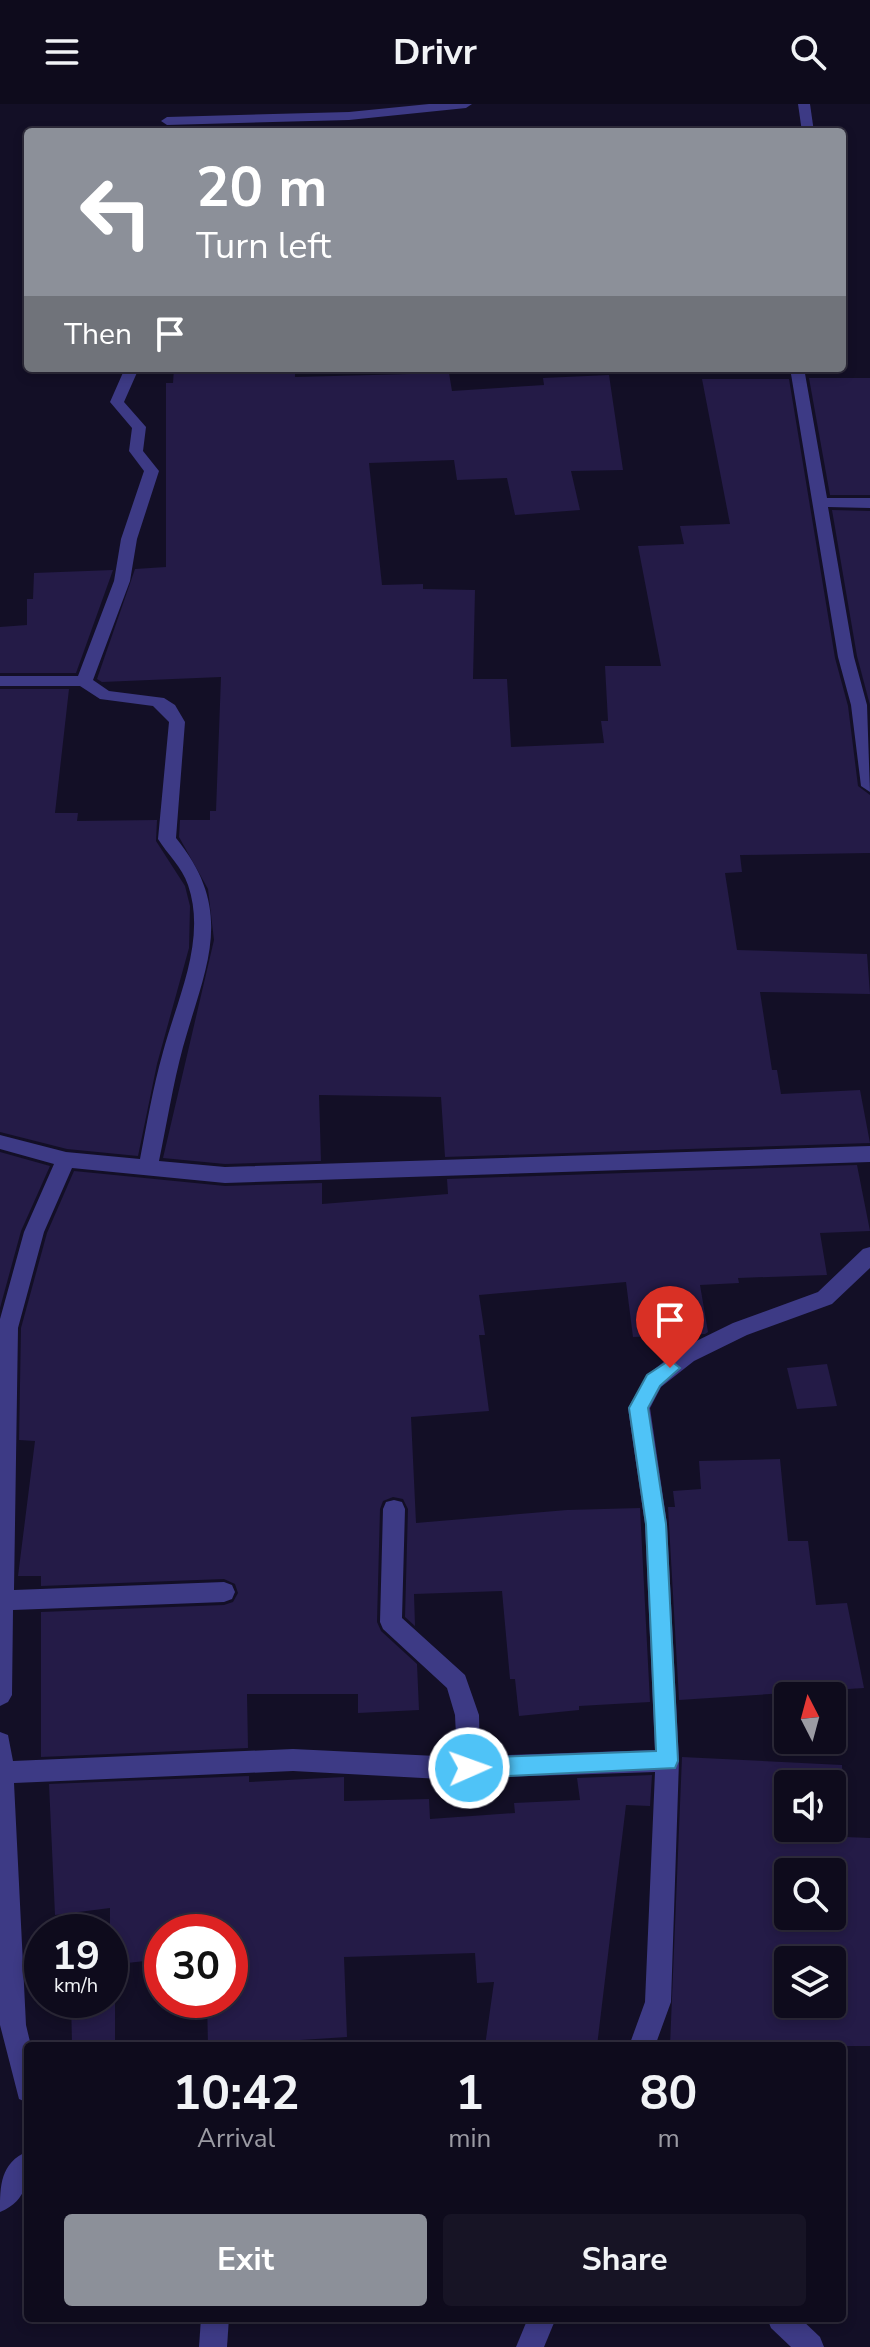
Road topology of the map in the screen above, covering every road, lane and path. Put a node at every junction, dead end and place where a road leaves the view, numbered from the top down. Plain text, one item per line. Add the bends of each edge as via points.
1 (169, 104) edge
2 (466, 104) edge
3 (804, 104) edge
4 (168, 126) edge
5 (807, 128) edge
6 (130, 372) edge
7 (798, 372) edge
8 (820, 502) junction
9 (870, 503) edge
10 (0, 681) edge
11 (84, 681) junction
12 (868, 758) edge
13 (870, 786) edge
14 (0, 1142) edge
15 (870, 1154) edge
16 (66, 1160) junction
17 (148, 1170) junction
18 (870, 1255) edge
19 (4, 1328) edge
20 (394, 1509) dead end
21 (224, 1592) dead end
22 (5, 1600) junction
23 (0, 1695) edge
24 (0, 1743) edge
25 (667, 1761) junction
26 (469, 1768) junction
27 (1, 1773) edge
28 (643, 2042) edge
29 (24, 2073) edge
30 (24, 2169) edge
31 (0, 2199) edge
32 (215, 2322) edge
33 (540, 2322) edge
34 (785, 2322) edge
35 (213, 2347) edge
36 (530, 2347) edge
37 (810, 2347) edge

1 - 4 street
2 - 4 street
3 - 5 street
6 - 11 street via 117,402 139,427 136,451 152,471 129,539 122,581
7 - 8 street
8 - 9 street
8 - 12 street
10 - 11 street
11 - 17 street via 90,690 160,702 173,713 177,722 167,839 187,859 198,881 202,944 197,976 177,1033
12 - 13 street
14 - 16 street
15 - 17 street via 225,1175
16 - 17 street
16 - 19 street via 34,1232
18 - 25 street via 825,1298 687,1355 654,1381 639,1408 656,1524
19 - 22 street
20 - 26 street via 391,1622 457,1682 467,1715
21 - 22 street
22 - 23 street
24 - 27 street
25 - 26 street
25 - 28 street via 658,2002
26 - 27 street via 293,1760
27 - 29 street via 13,2025
30 - 31 street
32 - 35 street
33 - 36 street
34 - 37 street

